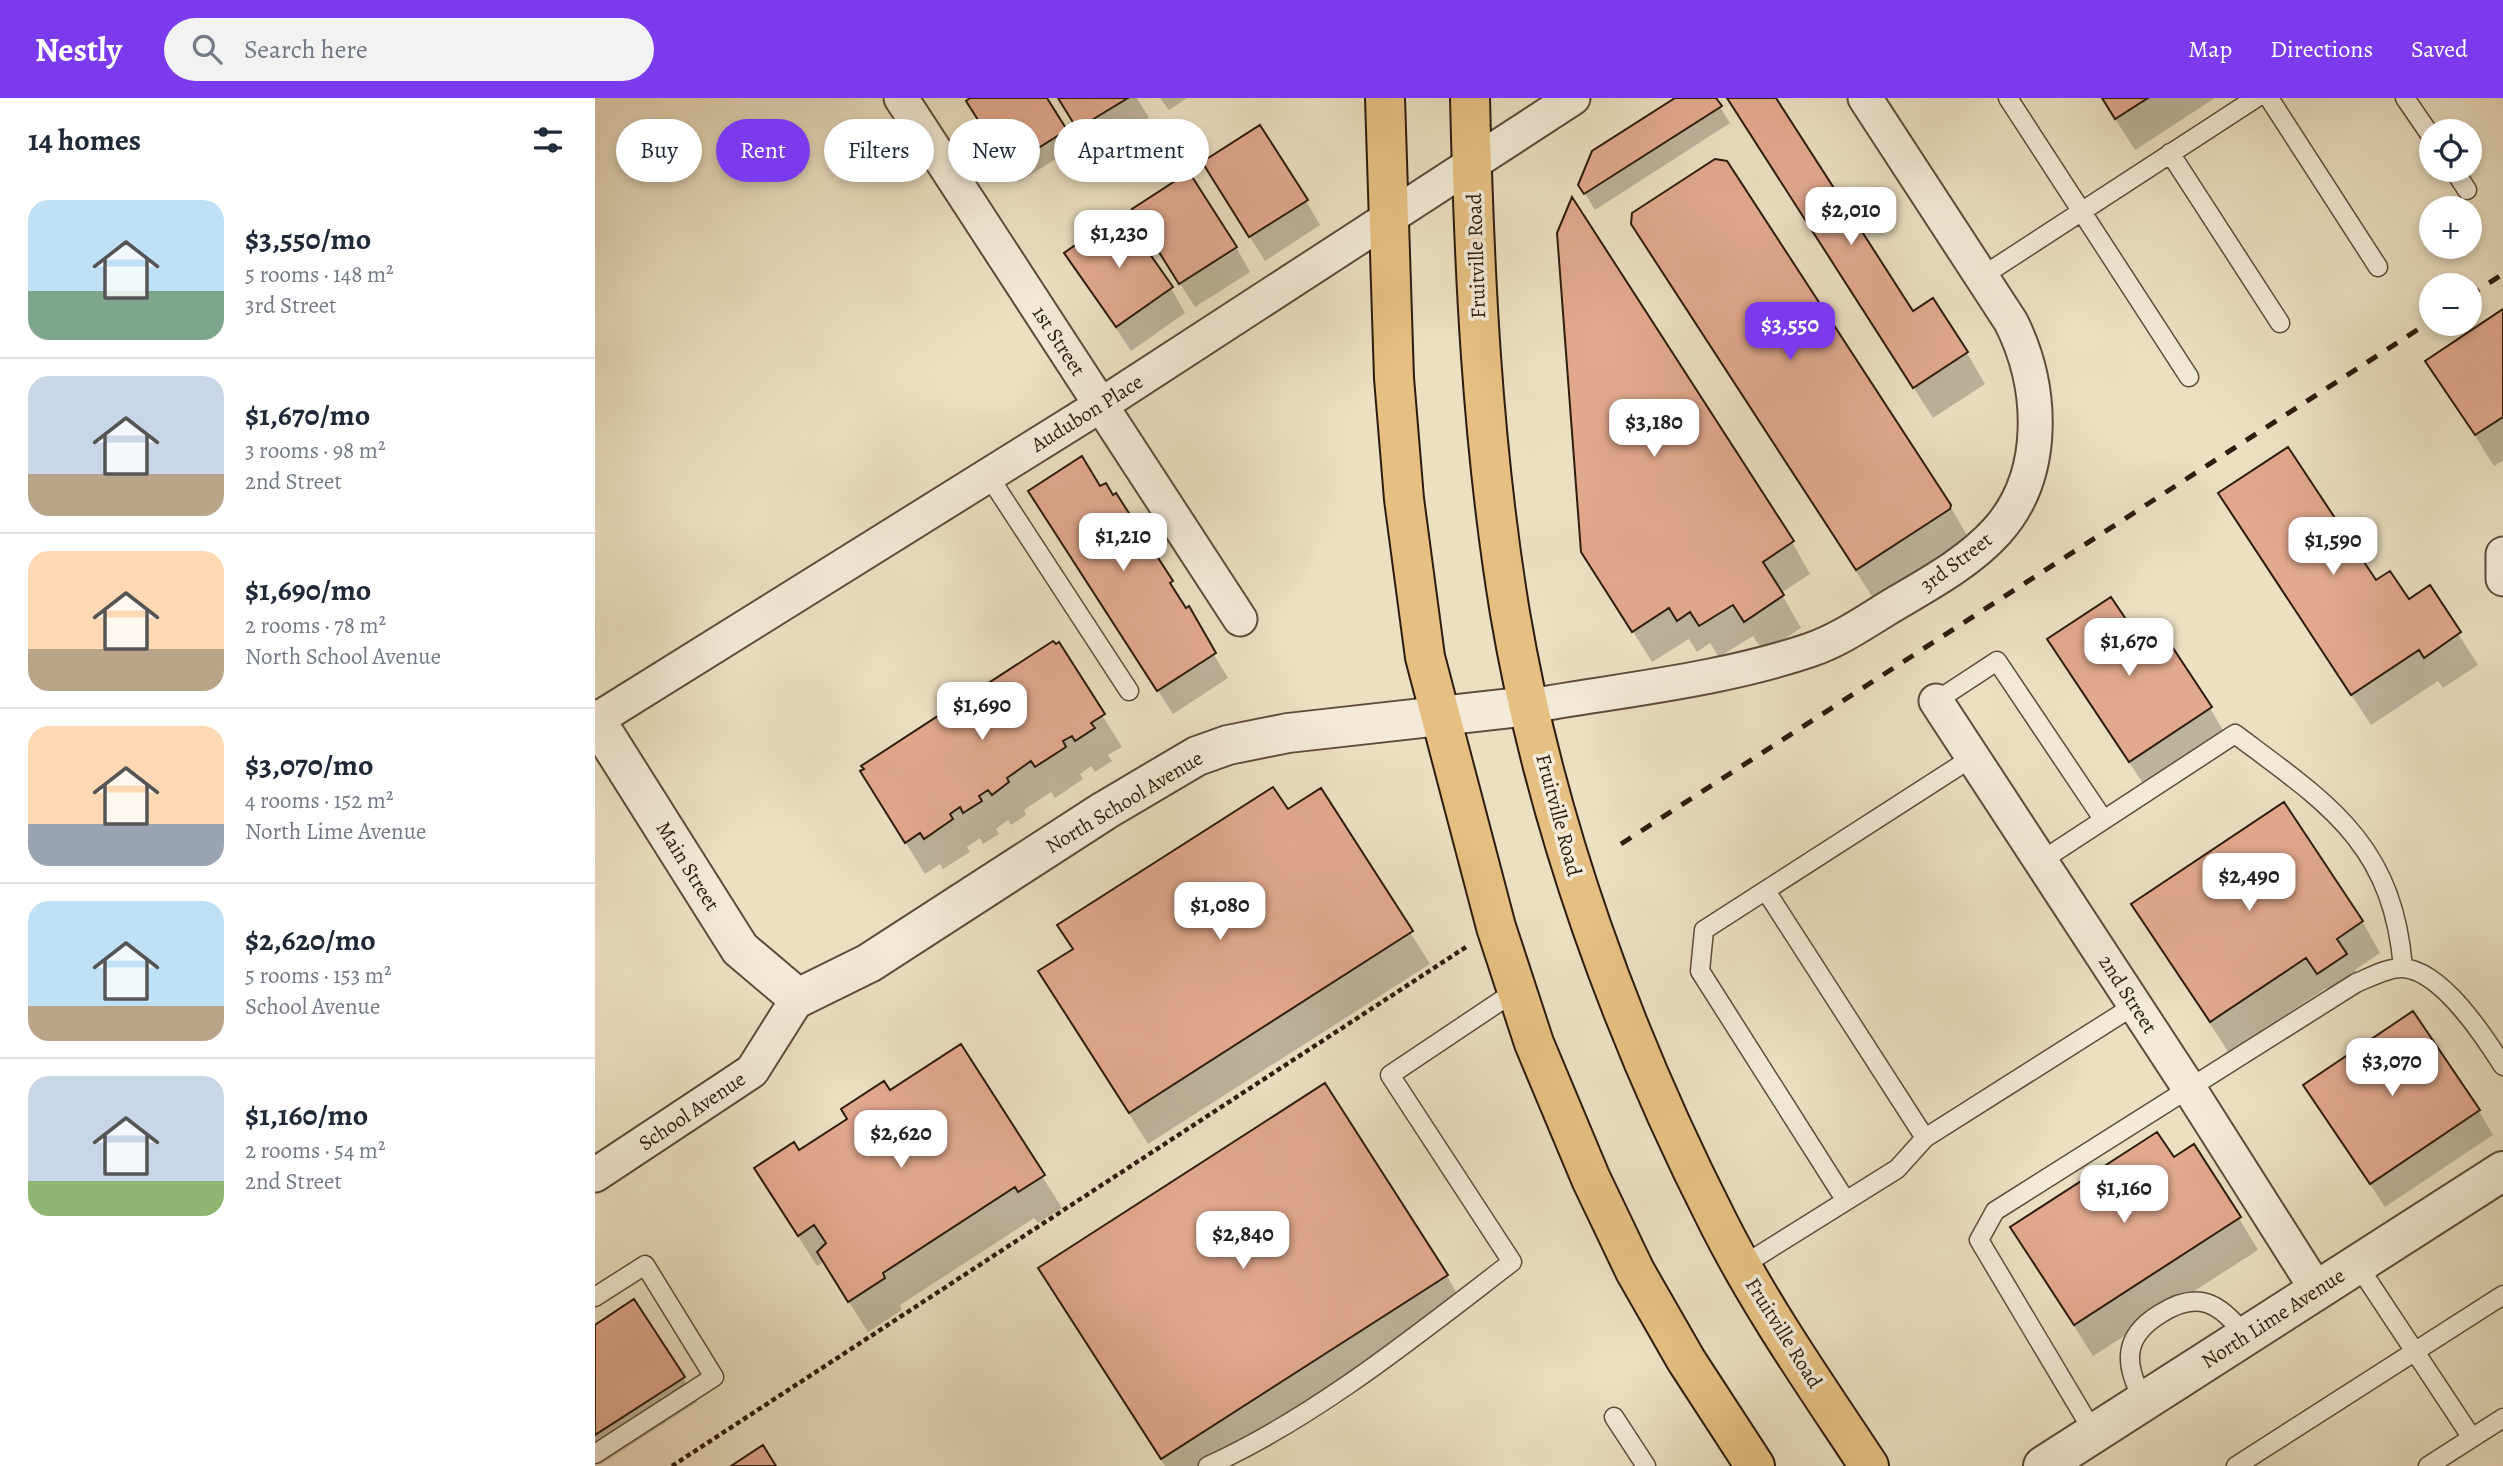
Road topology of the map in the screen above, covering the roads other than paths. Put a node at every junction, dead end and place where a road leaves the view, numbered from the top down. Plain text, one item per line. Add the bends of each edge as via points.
1 (901, 98) edge
2 (1385, 98) edge
3 (1470, 98) edge
4 (1573, 98) edge
5 (1865, 98) edge
6 (2008, 98) edge
7 (2256, 98) edge
8 (2269, 98) edge
9 (2405, 98) edge
10 (2419, 119) edge
11 (2171, 153) junction
12 (1472, 164) junction
13 (2461, 182) edge
14 (2467, 190) dead end
15 (2081, 211) junction
16 (1389, 216) junction
17 (2378, 267) dead end
18 (1981, 277) junction
19 (2280, 324) dead end
20 (2189, 377) dead end
21 (1101, 405) junction
22 (988, 475) junction
23 (2503, 555) edge
24 (2503, 579) edge
25 (1240, 619) dead end
26 (1129, 691) dead end
27 (1936, 701) joint
28 (1530, 706) junction
29 (1440, 718) junction
30 (595, 719) edge
31 (1973, 757) junction
32 (2103, 820) junction
33 (2041, 861) junction
34 (1766, 891) junction
35 (2403, 968) junction
36 (1517, 990) junction
37 (798, 998) junction
38 (2136, 1005) junction
39 (2503, 1066) edge
40 (2189, 1088) junction
41 (1925, 1138) junction
42 (2503, 1171) edge
43 (595, 1175) edge
44 (1846, 1201) junction
45 (2357, 1264) junction
46 (1742, 1266) junction
47 (2317, 1290) junction
48 (2503, 1295) edge
49 (595, 1297) edge
50 (2245, 1336) junction
51 (2415, 1351) junction
52 (2144, 1401) junction
53 (1614, 1417) dead end
54 (2503, 1418) edge
55 (2094, 1433) junction
56 (2472, 1438) junction
57 (595, 1454) edge
58 (1208, 1466) edge
59 (1646, 1466) edge
60 (1755, 1466) edge
61 (1868, 1466) edge
62 (2043, 1466) edge
63 (2236, 1466) edge
64 (2428, 1466) edge

1 - 21 street, 1st Street
2 - 16 main road
3 - 12 main road, Fruitville Road
4 - 12 street, Audubon Place
5 - 18 street, 3rd Street
6 - 15 lane
7 - 11 lane
8 - 17 lane
9 - 10 lane
11 - 15 lane
11 - 19 lane
12 - 16 street, Audubon Place
12 - 28 main road, Fruitville Road via 1489,455 1510,613
13 - 14 lane
15 - 18 lane
15 - 20 lane
16 - 21 street, Audubon Place
16 - 29 main road via 1394,378 1404,499 1426,657
18 - 28 street, 3rd Street via 2025,351 2035,395 2035,436 2020,493 1998,530 1975,553 1915,593 1813,649 1749,666
21 - 22 street, Audubon Place
21 - 25 street, 1st Street
22 - 26 lane
22 - 30 street, Audubon Place
23 - 24 street
27 - 31 street, 2nd Street
27 - 32 lane via 1997,661
28 - 29 street, North School Avenue
28 - 46 main road, Fruitville Road via 1575,876 1619,999 1676,1135
29 - 36 main road
29 - 37 street, North School Avenue via 1288,733 1197,756 869,963
30 - 37 street, Main Street via 740,949
31 - 33 street, 2nd Street
31 - 34 lane
32 - 33 lane
32 - 35 lane via 2235,734 2326,803 2363,846 2397,919
33 - 38 street, 2nd Street
34 - 41 lane
34 - 44 lane via 1704,930 1700,971
35 - 39 lane via 2452,999
35 - 40 lane via 2356,983
36 - 58 lane via 1391,1074 1513,1262 1402,1348 1246,1449
36 - 60 main road via 1586,1168 1636,1271 1686,1360
37 - 43 street, School Avenue via 752,1071
38 - 40 street, 2nd Street
38 - 41 lane
40 - 47 street, 2nd Street
40 - 55 lane via 1995,1211 1979,1240
41 - 44 lane via 1897,1169
42 - 45 street, North Lime Avenue
44 - 46 lane
45 - 47 street, North Lime Avenue
45 - 51 lane
46 - 61 main road, Fruitville Road
47 - 50 street, North Lime Avenue
48 - 51 lane
49 - 57 lane via 645,1265 714,1377
50 - 52 street, North Lime Avenue
50 - 52 lane via 2218,1308 2196,1300 2179,1301 2144,1324 2130,1348 2135,1386
51 - 56 lane
51 - 63 lane
52 - 55 street, North Lime Avenue
53 - 59 lane
54 - 56 lane
55 - 62 street, North Lime Avenue
56 - 64 lane

